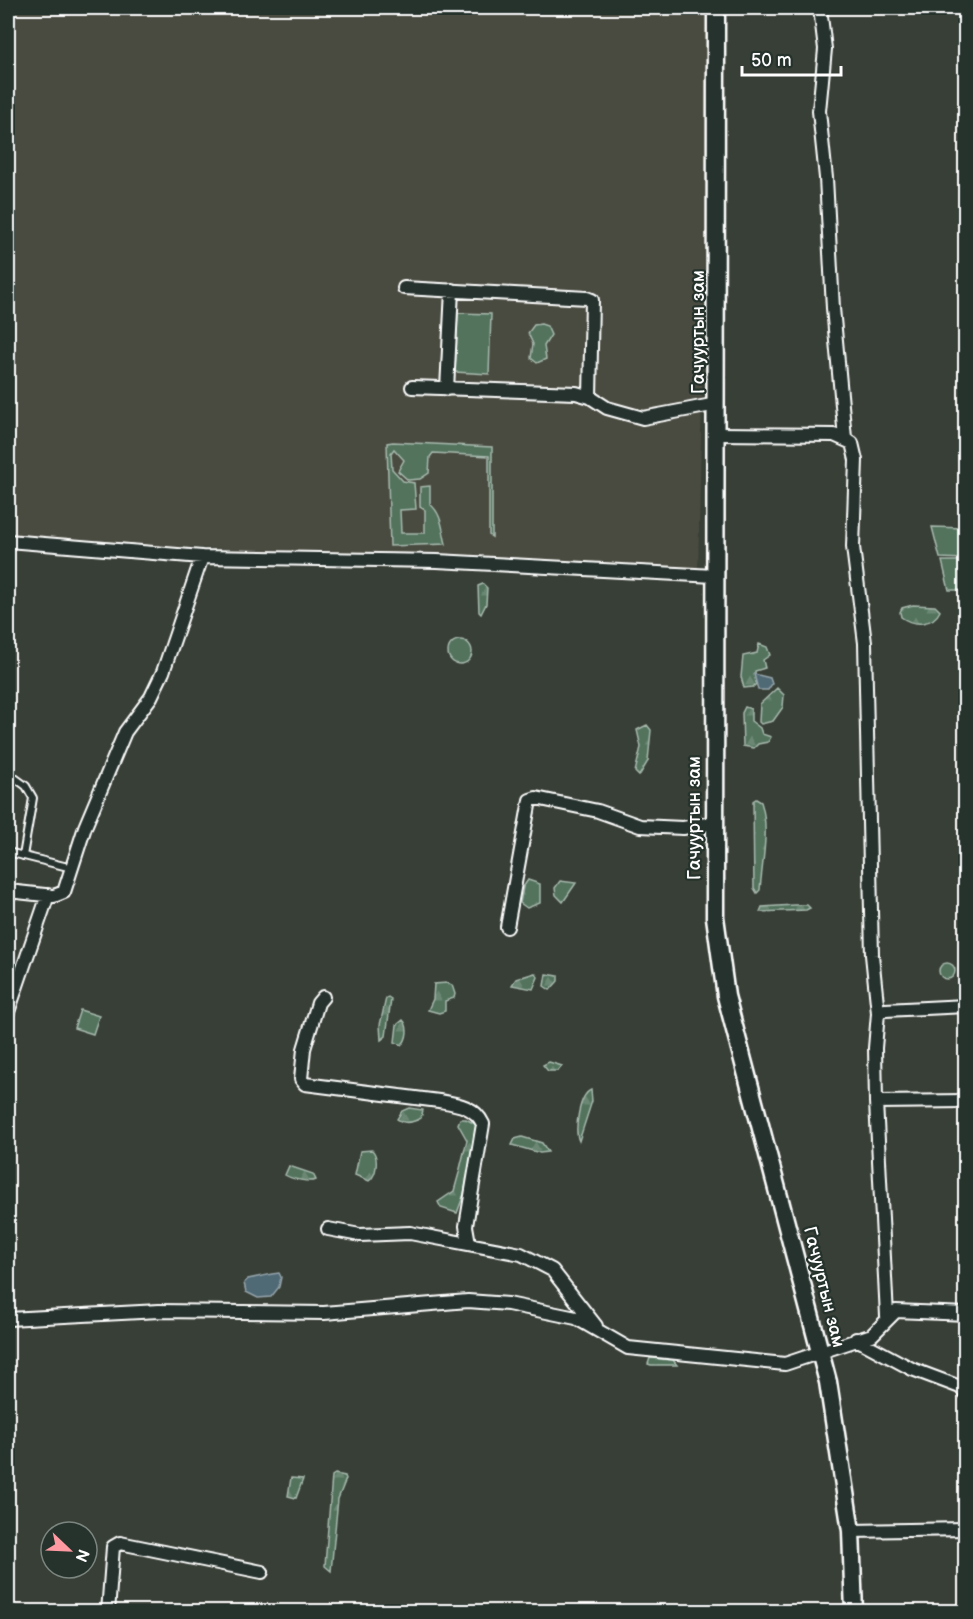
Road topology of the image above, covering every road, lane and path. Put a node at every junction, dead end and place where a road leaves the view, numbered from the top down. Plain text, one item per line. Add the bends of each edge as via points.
1 (716, 8) edge
2 (820, 8) edge
3 (404, 288) dead end
4 (452, 290) junction
5 (412, 387) dead end
6 (447, 389) junction
7 (590, 397) junction
8 (717, 404) junction
9 (717, 434) junction
10 (845, 438) junction
11 (8, 541) edge
12 (202, 557) junction
13 (714, 576) junction
14 (8, 773) edge
15 (713, 823) junction
16 (8, 852) edge
17 (23, 856) junction
18 (72, 868) junction
19 (8, 891) edge
20 (48, 895) junction
21 (507, 927) dead end
22 (323, 997) dead end
23 (966, 1006) edge
24 (8, 1012) edge
25 (878, 1013) junction
26 (966, 1101) edge
27 (876, 1102) junction
28 (328, 1229) dead end
29 (469, 1243) junction
30 (966, 1314) edge
31 (887, 1316) junction
32 (8, 1319) edge
33 (601, 1332) junction
34 (856, 1339) junction
35 (821, 1352) junction
36 (966, 1393) edge
37 (966, 1529) edge
38 (851, 1531) junction
39 (262, 1572) dead end
40 (108, 1611) edge
41 (854, 1611) edge

1 - 8 main road, Гачууртын зам
2 - 10 street via 825,49 819,111
3 - 4 street
4 - 6 street
4 - 7 street via 592,300
5 - 6 street
6 - 7 street via 576,393
7 - 8 street via 607,408 643,418
8 - 9 main road, Гачууртын зам
9 - 10 street
9 - 13 main road, Гачууртын зам
10 - 25 street via 852,443 856,460 853,547 865,643 872,955
11 - 12 street
12 - 13 street via 437,561
12 - 18 street via 163,672 151,697 125,732
13 - 15 main road, Гачууртын зам
14 - 17 lane via 26,786 33,798
15 - 21 street via 683,828 640,826 598,811 530,800
15 - 35 main road, Гачууртын зам via 715,917 726,996
16 - 17 lane
17 - 18 lane
18 - 20 street via 64,892
19 - 20 street
20 - 24 street
22 - 29 street via 304,1049 301,1079 305,1084 439,1101 479,1115 483,1124 466,1226
23 - 25 street
25 - 27 street
26 - 27 street
27 - 31 street
28 - 29 street via 360,1235 410,1233
29 - 33 street via 521,1254 544,1265
30 - 31 street via 896,1311
31 - 34 street via 872,1335
32 - 33 street via 159,1311 324,1313 468,1301 555,1312
33 - 35 street via 628,1348 785,1364
34 - 35 street
34 - 36 street
35 - 38 main road, Гачууртын зам
37 - 38 street
38 - 41 main road, Гачууртын зам
39 - 40 street via 120,1543 113,1547

